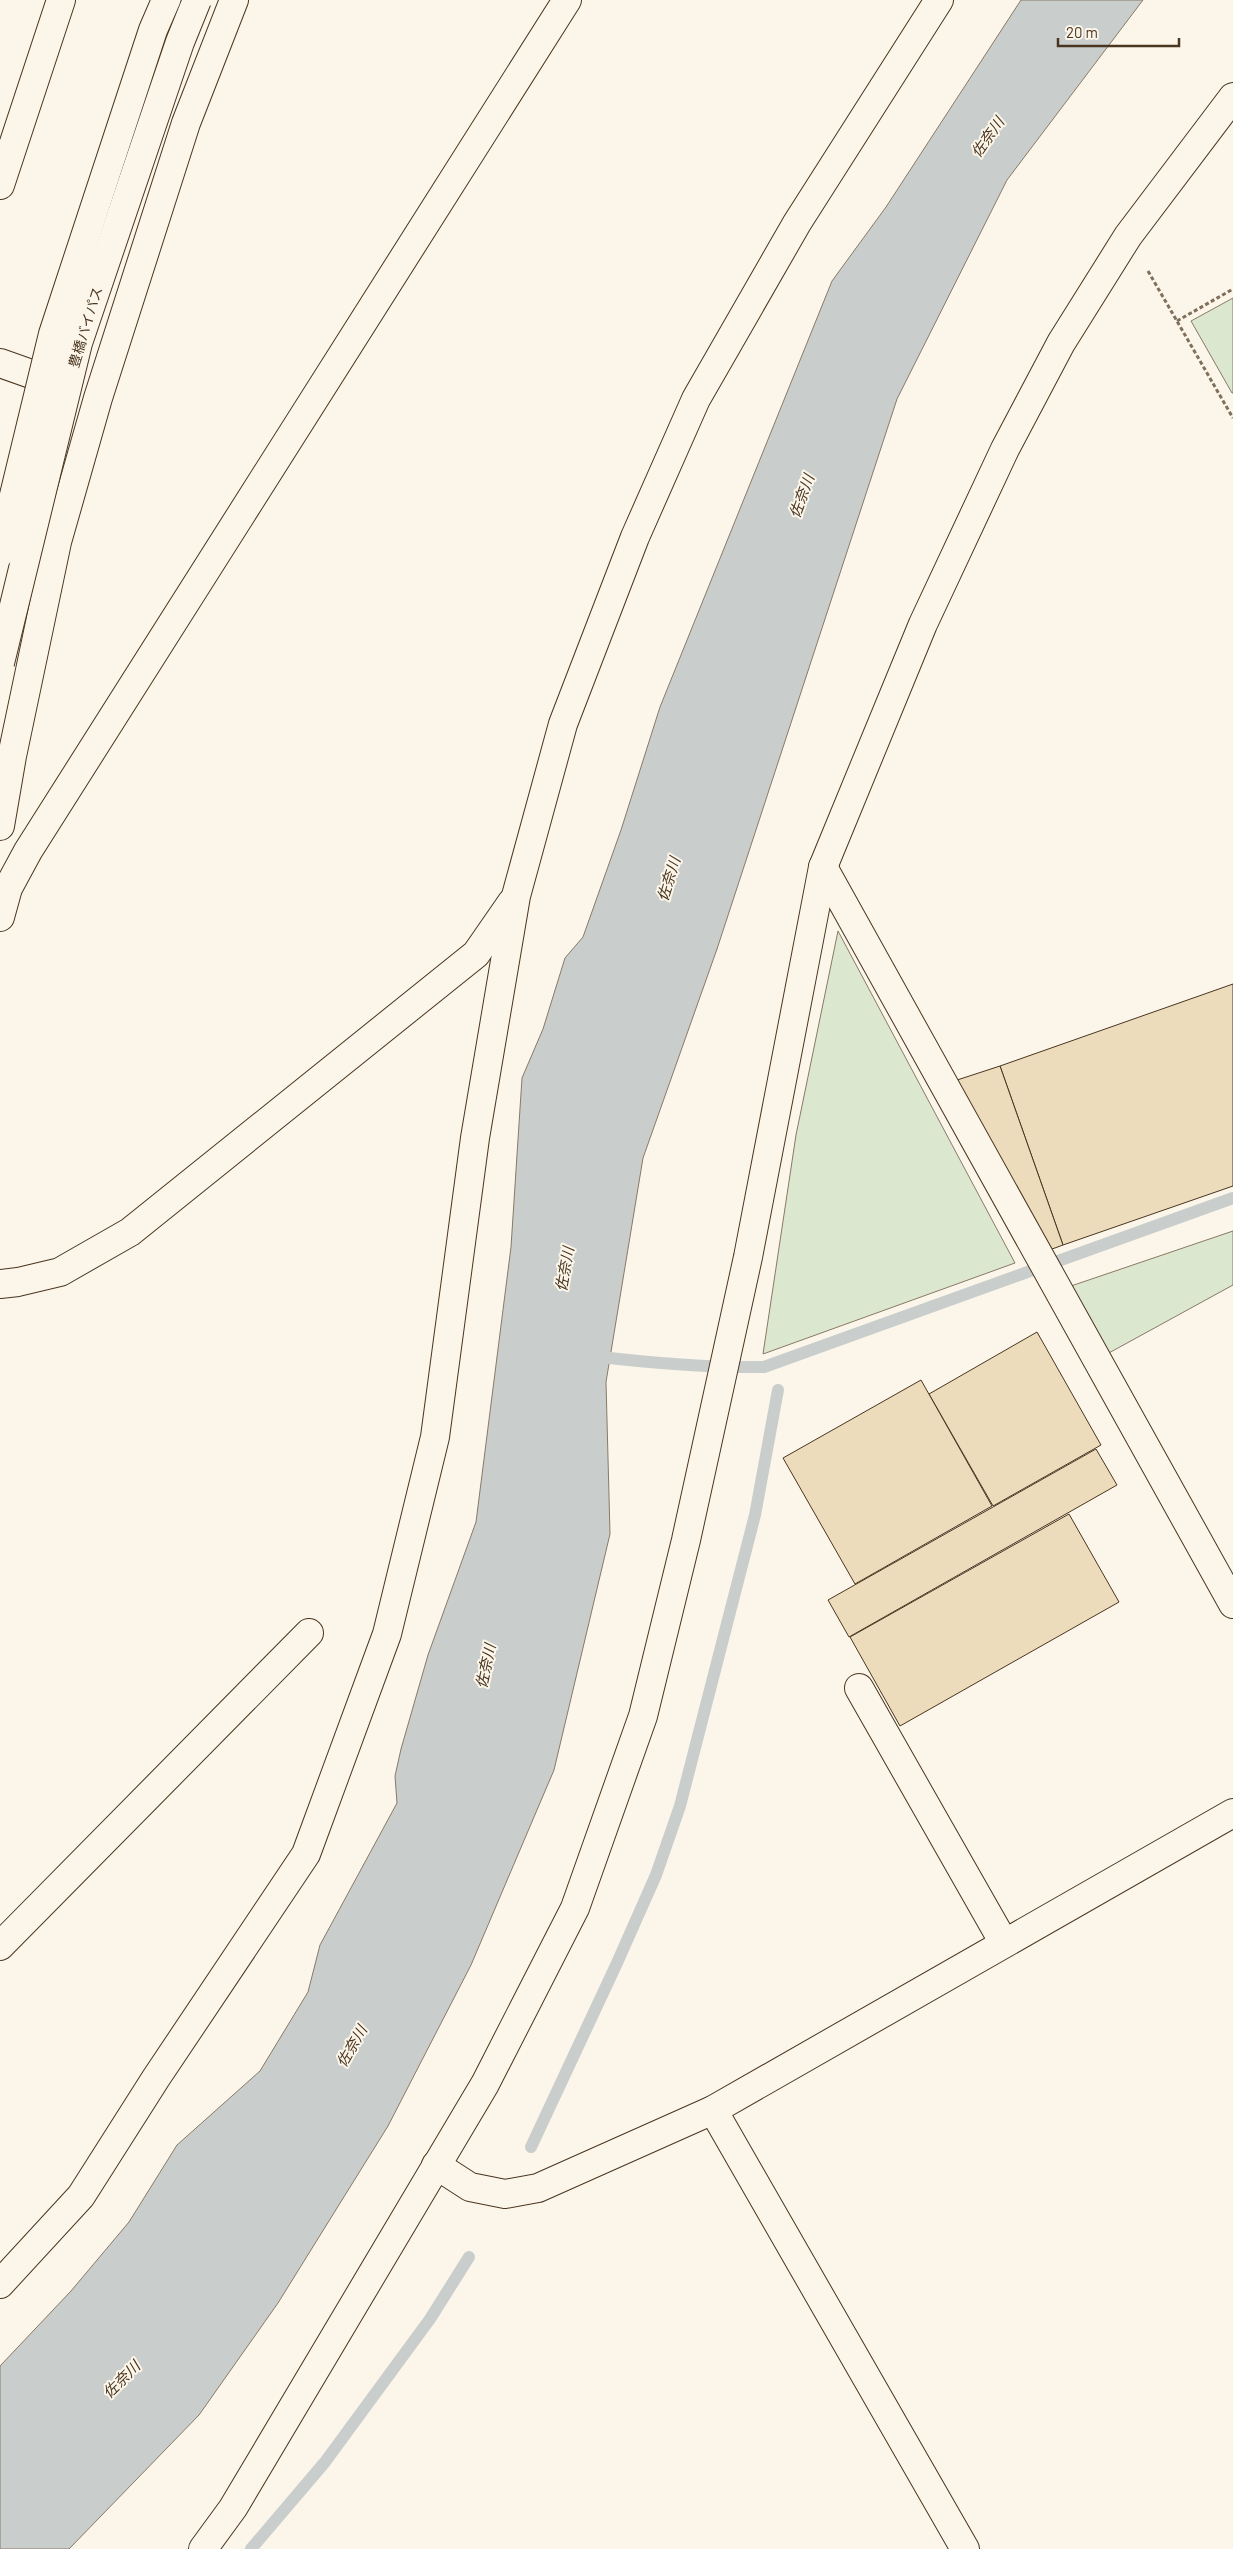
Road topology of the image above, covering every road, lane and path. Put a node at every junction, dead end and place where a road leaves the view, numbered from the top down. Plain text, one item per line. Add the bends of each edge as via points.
1 (61, 0) edge
2 (166, 0) edge
3 (197, 0) edge
4 (234, 0) edge
5 (567, 0) edge
6 (939, 0) edge
7 (1233, 97) edge
8 (0, 185) edge
9 (1128, 236) junction
10 (1233, 289) edge
11 (1177, 321) junction
12 (0, 363) edge
13 (98, 398) junction
14 (1233, 418) edge
15 (0, 553) edge
16 (0, 663) edge
17 (6, 754) edge
18 (0, 826) edge
19 (823, 867) junction
20 (516, 896) junction
21 (0, 917) edge
22 (0, 1284) edge
23 (1233, 1604) edge
24 (309, 1633) dead end
25 (858, 1688) dead end
26 (1233, 1813) edge
27 (1004, 1942) junction
28 (0, 1946) edge
29 (713, 2110) junction
30 (436, 2165) junction
31 (0, 2284) edge
32 (203, 2549) edge
33 (965, 2549) edge

1 - 8 main road
2 - 15 main road, 豊橋バイパス, bridge via 153,30 53,334
3 - 16 main road, 豊橋バイパス, bridge via 78,343
4 - 13 main road via 186,123
5 - 21 main road via 28,851 8,888
6 - 20 main road via 797,223 696,399 634,537 563,724
7 - 9 main road
9 - 11 path
9 - 19 main road via 1061,343 1005,449 923,624
10 - 11 path
11 - 14 path
12 - 13 main road
13 - 17 main road via 57,542
17 - 18 main road
19 - 23 main road
19 - 30 main road via 744,1275 644,1716 575,1908 485,2084
20 - 22 main road via 476,954 130,1232 60,1272
20 - 31 main road via 475,1138 435,1437 387,1634 306,1854 80,2196
24 - 28 main road
25 - 27 main road
26 - 27 main road
27 - 29 main road
29 - 30 main road via 538,2188 504,2194 470,2187
29 - 33 main road
30 - 32 main road via 233,2508

